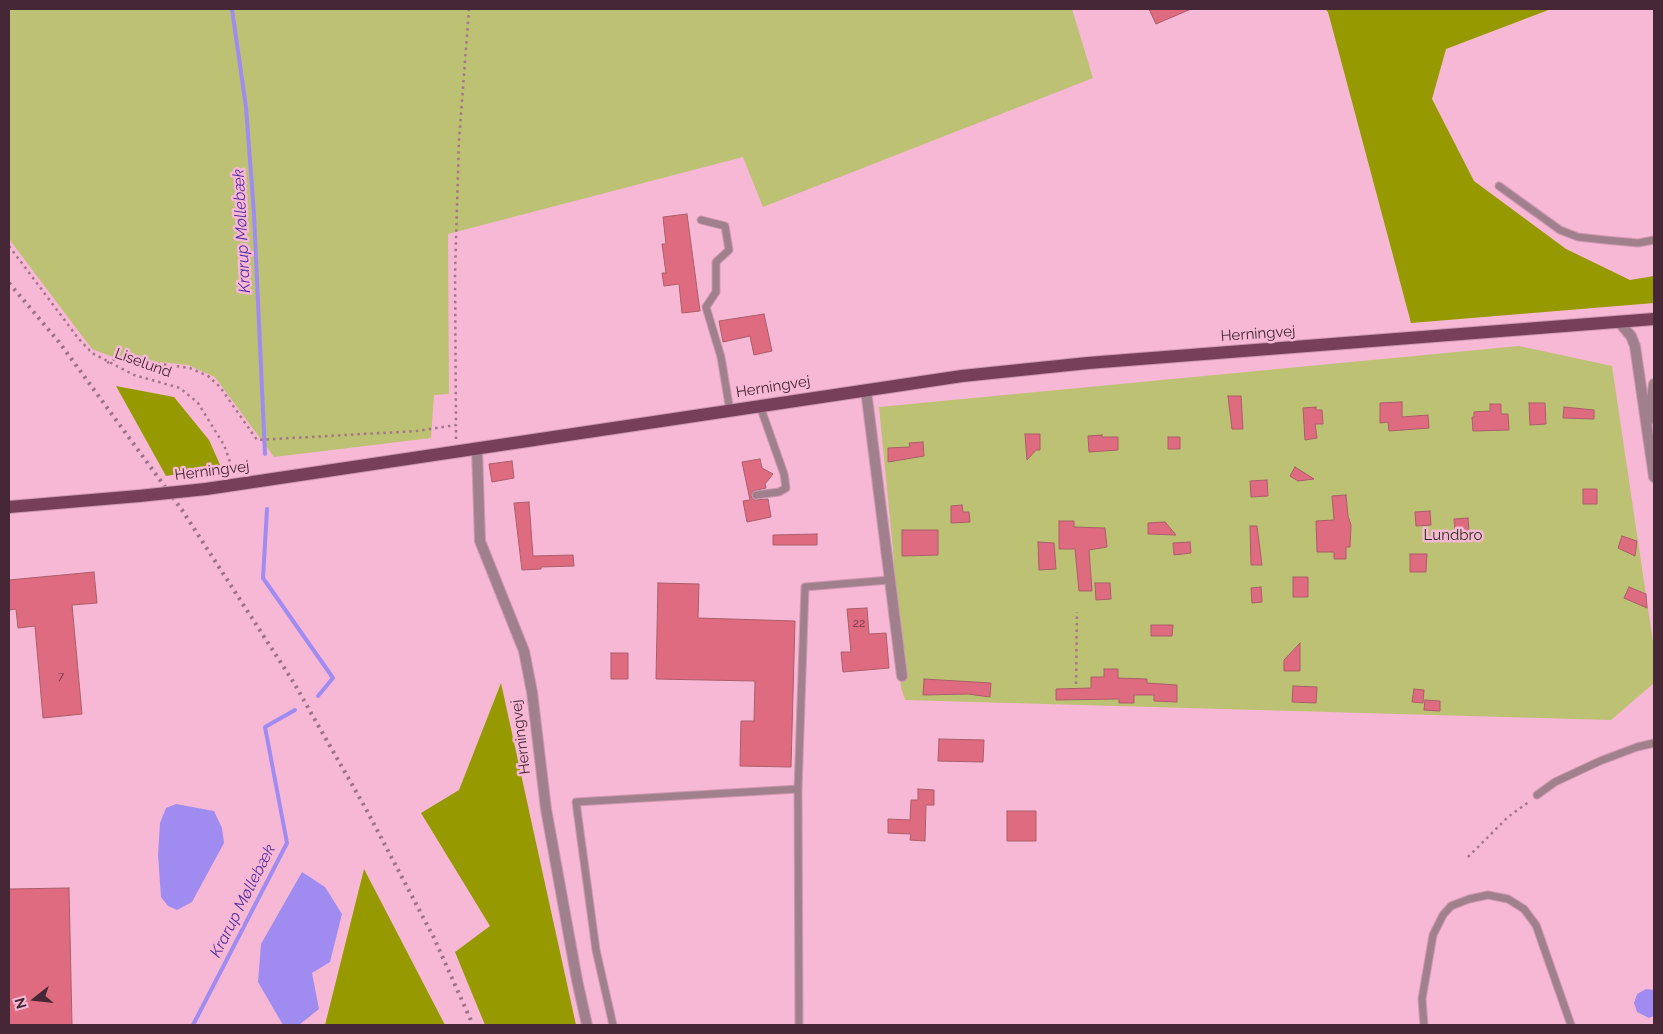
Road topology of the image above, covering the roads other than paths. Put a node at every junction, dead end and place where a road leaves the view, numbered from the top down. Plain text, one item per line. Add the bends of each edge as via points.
1 (1499, 186) dead end
2 (701, 220) dead end
3 (1654, 240) edge
4 (1654, 319) edge
5 (1620, 322) junction
6 (1654, 384) edge
7 (866, 390) junction
8 (760, 406) junction
9 (730, 410) junction
10 (1648, 431) junction
11 (477, 449) junction
12 (1654, 477) edge
13 (756, 495) dead end
14 (9, 507) edge
15 (889, 580) junction
16 (902, 676) dead end
17 (1654, 743) edge
18 (798, 789) junction
19 (1537, 795) road end
20 (587, 1025) edge
21 (612, 1025) edge
22 (798, 1025) edge
23 (1424, 1025) edge
24 (1571, 1025) edge

1 - 3 lane via 1560,230 1578,237 1638,243
2 - 9 lane via 725,226 729,250 716,262 716,292 706,307 721,357
4 - 5 main road, Herningvej
5 - 7 main road, Herningvej via 1088,363
5 - 10 street via 1635,346
6 - 10 street
7 - 8 main road, Herningvej
7 - 15 street
8 - 9 main road, Herningvej
8 - 13 lane via 786,488
9 - 11 main road, Herningvej
10 - 12 street
11 - 14 main road, Herningvej, bridge via 206,489
11 - 20 street, Herningvej via 480,541 524,651 546,809
15 - 16 street
15 - 18 lane via 805,587
17 - 19 lane via 1600,761 1555,782
18 - 21 lane via 576,802 596,950
18 - 22 lane
23 - 24 lane via 1422,999 1433,935 1451,906 1488,895 1508,899 1524,909 1536,925

